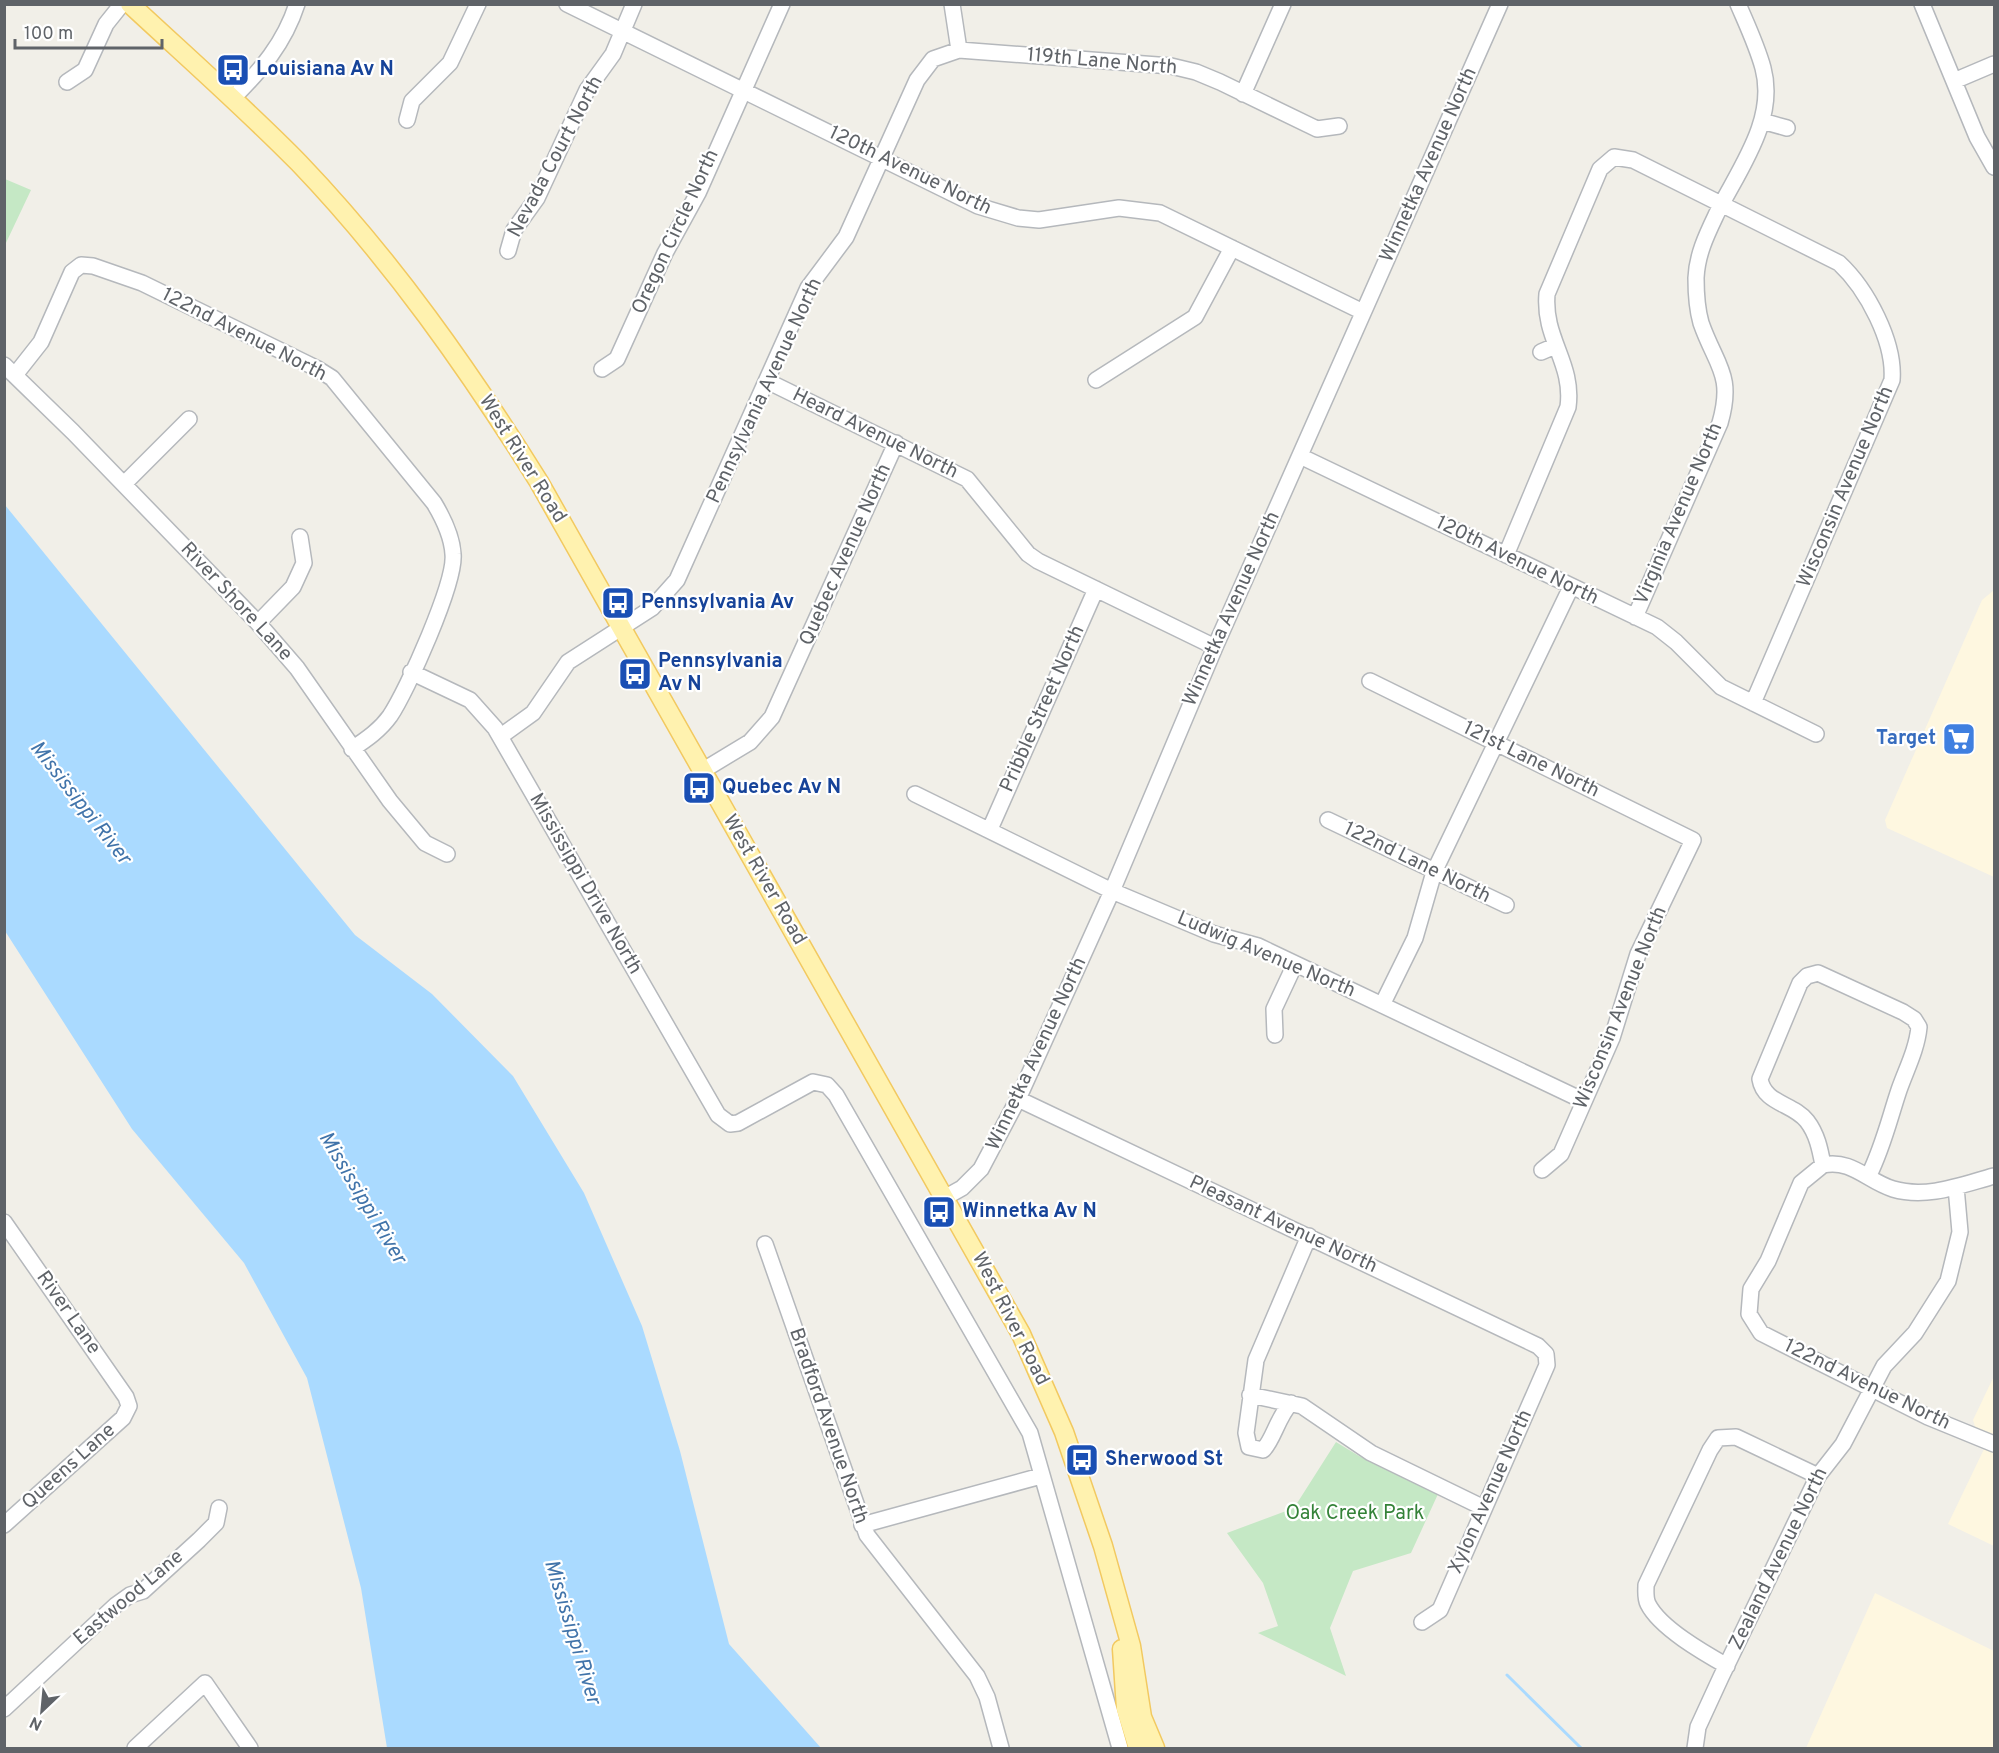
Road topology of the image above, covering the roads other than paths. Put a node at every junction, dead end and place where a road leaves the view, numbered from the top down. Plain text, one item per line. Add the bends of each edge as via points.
1 (122, 4) edge
2 (130, 4) edge
3 (297, 4) edge
4 (478, 4) edge
5 (567, 4) edge
6 (634, 4) edge
7 (782, 4) edge
8 (952, 4) edge
9 (1283, 4) edge
10 (1500, 4) edge
11 (1738, 4) edge
12 (1922, 4) edge
13 (623, 32) junction
14 (959, 50) junction
15 (1995, 64) edge
16 (1954, 81) junction
17 (67, 82) dead end
18 (743, 90) junction
19 (1243, 94) junction
20 (232, 99) junction
21 (408, 120) dead end
22 (1762, 121) junction
23 (1339, 126) dead end
24 (1787, 128) dead end
25 (882, 158) junction
26 (1995, 167) edge
27 (1722, 204) junction
28 (1232, 248) junction
29 (508, 250) dead end
30 (1364, 312) junction
31 (602, 369) dead end
32 (10, 370) edge
33 (1096, 380) dead end
34 (767, 381) junction
35 (189, 419) dead end
36 (896, 443) junction
37 (1299, 456) junction
38 (124, 484) junction
39 (300, 537) dead end
40 (1506, 555) junction
41 (1572, 587) junction
42 (1096, 589) junction
43 (1635, 617) junction
44 (258, 623) junction
45 (621, 628) junction
46 (1215, 647) junction
47 (411, 672) junction
48 (1370, 681) dead end
49 (1753, 703) junction
50 (1816, 734) dead end
51 (501, 736) junction
52 (1497, 743) junction
53 (352, 748) junction
54 (702, 771) junction
55 (915, 794) dead end
56 (1328, 820) dead end
57 (990, 829) junction
58 (1692, 840) joint
59 (447, 854) dead end
60 (1434, 872) junction
61 (1112, 891) junction
62 (1506, 905) dead end
63 (1295, 964) junction
64 (1382, 1005) junction
65 (1275, 1035) dead end
66 (827, 1085) joint
67 (1018, 1099) junction
68 (1584, 1101) junction
69 (1823, 1165) junction
70 (1542, 1170) dead end
71 (1869, 1175) junction
72 (1995, 1176) edge
73 (1956, 1187) junction
74 (944, 1198) junction
75 (4, 1222) edge
76 (1309, 1236) junction
77 (765, 1244) dead end
78 (1546, 1354) joint
79 (1871, 1389) junction
80 (1250, 1395) junction
81 (1291, 1403) junction
82 (129, 1406) joint
83 (1995, 1444) edge
84 (1041, 1476) junction
85 (1818, 1476) junction
86 (219, 1508) dead end
87 (1484, 1508) junction
88 (4, 1526) edge
89 (862, 1526) junction
90 (1422, 1622) dead end
91 (1125, 1630) junction
92 (1727, 1666) junction
93 (4, 1709) edge
94 (135, 1749) edge
95 (250, 1749) edge
96 (1001, 1749) edge
97 (1120, 1749) edge
98 (1138, 1749) edge
99 (1155, 1749) edge
100 (1695, 1749) edge

1 - 17 street via 106,24 85,70
2 - 20 main road, West River Road
3 - 20 street via 276,51
4 - 21 street via 450,63 412,101
5 - 13 street, 120th Avenue North
6 - 13 street, Nevada Court North
7 - 18 street, Oregon Circle North
8 - 14 street
9 - 19 street
10 - 30 street, Winnetka Avenue North
11 - 22 street, Virginia Avenue North via 1764,70 1767,90
12 - 16 street
13 - 18 street, 120th Avenue North
13 - 29 street, Nevada Court North via 613,54 587,90 537,198 514,230
14 - 19 street, 119th Lane North via 1171,66 1196,72
14 - 25 street, Pennsylvania Avenue North via 942,54 921,72
15 - 16 street
16 - 26 street via 1977,137
18 - 25 street, 120th Avenue North
18 - 31 street, Oregon Circle North via 617,359
19 - 23 street, 119th Lane North via 1317,129
20 - 45 main road, West River Road via 332,200 453,353 539,482
22 - 24 street
22 - 27 street, Virginia Avenue North
25 - 28 street, 120th Avenue North via 999,214 1039,220 1099,210 1140,209 1179,221
25 - 34 street, Pennsylvania Avenue North via 846,237 808,288
27 - 40 street, Wisconsin Avenue North via 1633,160 1614,158 1605,163 1547,294 1548,349 1567,373 1568,407
27 - 43 street, Virginia Avenue North via 1700,253 1696,276 1700,321 1724,371 1725,405
27 - 49 street, Wisconsin Avenue North via 1823,254 1850,273 1882,328 1893,363 1887,397
28 - 30 street, 120th Avenue North
28 - 33 street via 1195,317
30 - 37 street, Winnetka Avenue North
32 - 38 street, River Shore Lane
32 - 47 street, 122nd Avenue North via 40,342 72,273 81,265 142,284 316,368 346,392 434,503 450,538 453,555 445,596
34 - 36 street, Heard Avenue North
34 - 45 street, Pennsylvania Avenue North via 677,580 652,608
35 - 38 street
36 - 42 street, Heard Avenue North via 967,478 1028,554
36 - 54 street, Quebec Avenue North via 772,717 750,742
37 - 40 street, 120th Avenue North
37 - 46 street, Winnetka Avenue North
38 - 44 street, River Shore Lane
39 - 44 street via 304,563 301,571 293,587
40 - 41 street, 120th Avenue North
41 - 43 street, 120th Avenue North
41 - 52 street
42 - 46 street, Heard Avenue North
42 - 57 street, Pribble Street North
43 - 49 street, 120th Avenue North via 1666,633 1714,681
44 - 53 street, River Shore Lane via 297,668
45 - 51 street, Pennsylvania Avenue North via 568,662 533,713
45 - 54 main road, West River Road
46 - 61 street, Winnetka Avenue North
47 - 51 street, Mississippi Drive North via 470,700
47 - 53 street, 122nd Avenue North via 391,714 369,738
48 - 52 street, 121st Lane North
49 - 50 street, 120th Avenue North
51 - 66 street, Mississippi Drive North via 723,1119 730,1124 750,1118 807,1085
52 - 58 street, 121st Lane North
52 - 60 street
53 - 59 street, River Shore Lane via 425,843
54 - 74 main road, West River Road
55 - 57 street, Ludwig Avenue North
56 - 60 street, 122nd Lane North
57 - 61 street, Ludwig Avenue North
58 - 68 street, Wisconsin Avenue North via 1638,954 1620,1017
60 - 62 street, 122nd Lane North
60 - 64 street via 1415,938
61 - 63 street, Ludwig Avenue North via 1214,934 1258,946
61 - 67 street, Winnetka Avenue North
63 - 64 street, Ludwig Avenue North
63 - 65 street via 1274,1010
64 - 68 street, Ludwig Avenue North
66 - 84 street, West River Road via 840,1101 1014,1402 1037,1450
67 - 74 street, Winnetka Avenue North via 981,1169 962,1188
67 - 76 street, Pleasant Avenue North
68 - 70 street, Wisconsin Avenue North via 1561,1154
69 - 71 street via 1850,1166
69 - 71 street via 1819,1143 1806,1120 1766,1094 1760,1079 1800,983 1818,972 1903,1012 1919,1027 1883,1147
69 - 79 street, 122nd Avenue North via 1801,1183 1768,1261 1751,1289 1749,1314 1761,1333
71 - 73 street via 1891,1188 1915,1193
72 - 73 street
73 - 79 street, Zealand Avenue North via 1960,1232 1948,1281 1915,1333 1884,1366
74 - 91 main road, West River Road via 1003,1298 1051,1400 1103,1546
75 - 82 street, River Lane
76 - 78 street, Pleasant Avenue North via 1538,1346
76 - 80 street via 1256,1360
77 - 89 street, Bradford Avenue North
78 - 87 street, Xylon Avenue North via 1547,1365
79 - 83 street, 122nd Avenue North
79 - 85 street, Zealand Avenue North via 1843,1444
80 - 81 street
80 - 81 street via 1246,1442 1255,1450 1268,1446 1280,1415
81 - 87 street via 1314,1413 1371,1453
82 - 88 street, Queens Lane via 123,1418
84 - 89 street
84 - 97 street, West River Road
85 - 92 street, Zealand Avenue North
85 - 92 street via 1730,1435 1718,1438 1705,1460 1646,1586 1646,1600 1655,1614 1695,1648
86 - 93 street, Eastwood Lane via 216,1523 143,1591 116,1605
87 - 90 street, Xylon Avenue North via 1440,1610
89 - 96 street, Bradford Avenue North via 977,1677 987,1697
91 - 98 main road, West River Road via 1121,1641 1124,1690
91 - 99 main road, West River Road via 1142,1717
92 - 100 street, Zealand Avenue North via 1698,1727
94 - 95 street via 206,1683

